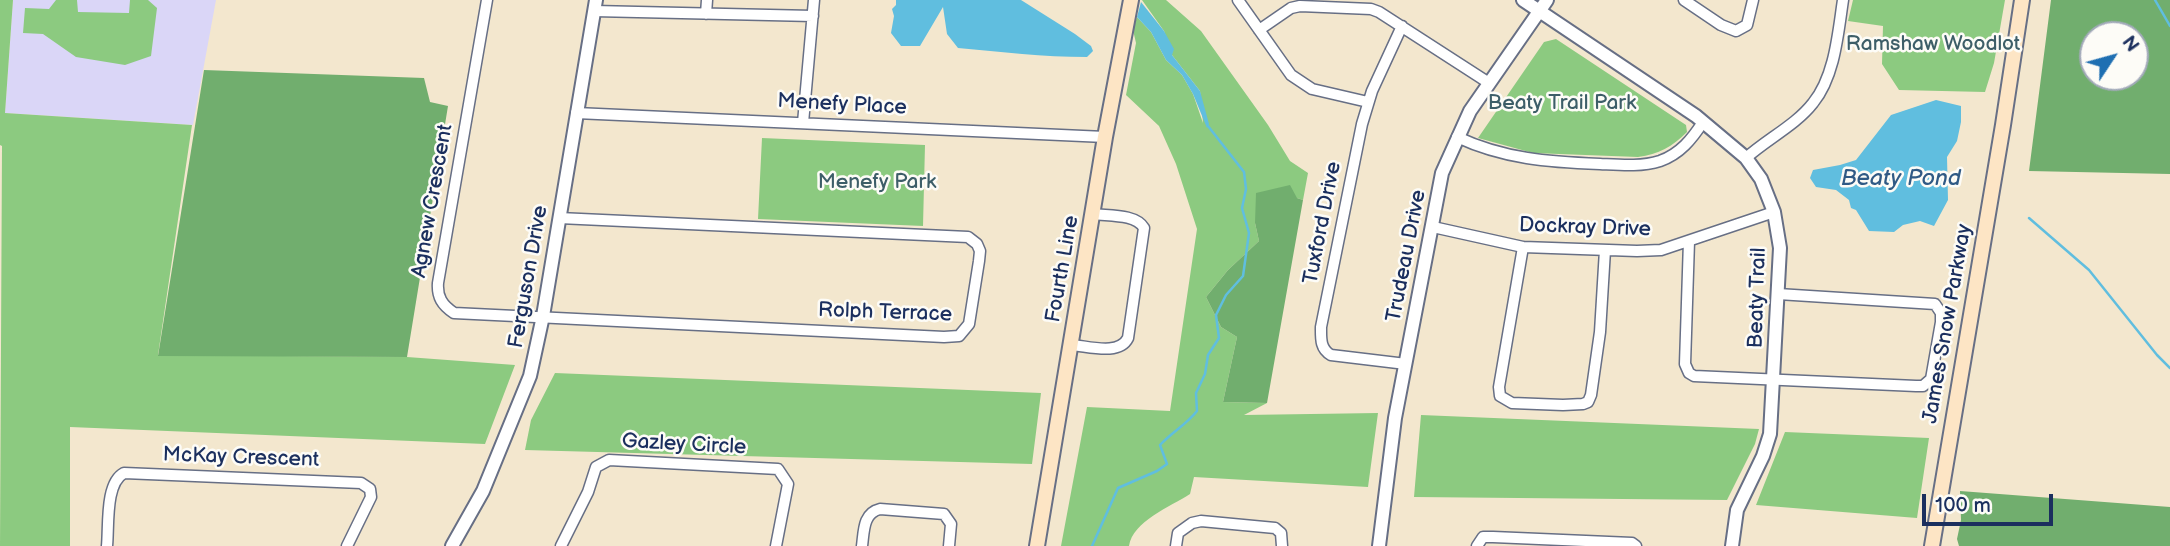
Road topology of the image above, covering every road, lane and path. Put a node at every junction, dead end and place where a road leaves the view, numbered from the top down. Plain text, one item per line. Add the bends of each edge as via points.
1 (487, 0) edge
2 (707, 0) edge
3 (814, 0) edge
4 (1131, 0) edge
5 (1238, 0) edge
6 (1523, 0) edge
7 (1684, 0) edge
8 (1753, 0) edge
9 (1843, 0) edge
10 (2022, 0) edge
11 (2030, 0) edge
12 (595, 6) edge
13 (1543, 6) edge
14 (706, 14) junction
15 (813, 16) junction
16 (2018, 25) junction
17 (1402, 26) junction
18 (1259, 30) junction
19 (1489, 83) junction
20 (1368, 102) junction
21 (576, 113) junction
22 (1703, 122) junction
23 (803, 123) junction
24 (1105, 137) junction
25 (1457, 137) junction
26 (1746, 158) junction
27 (1774, 212) junction
28 (1094, 214) junction
29 (559, 218) junction
30 (1433, 227) junction
31 (1689, 241) junction
32 (1523, 247) junction
33 (1605, 250) junction
34 (1779, 294) junction
35 (543, 316) junction
36 (1071, 345) junction
37 (1406, 364) junction
38 (1773, 380) junction
39 (107, 546) edge
40 (347, 546) edge
41 (452, 546) edge
42 (561, 546) edge
43 (776, 546) edge
44 (862, 546) edge
45 (949, 546) edge
46 (1037, 546) edge
47 (1176, 546) edge
48 (1282, 546) edge
49 (1378, 546) edge
50 (1477, 546) edge
51 (1636, 546) edge
52 (1732, 546) edge
53 (1932, 546) edge

1 - 35 street, Agnew Crescent via 437,292 453,313
2 - 14 street
3 - 15 street
4 - 24 main road, Fourth Line
5 - 18 street
6 - 13 street, Beaty Trail
7 - 8 street via 1736,31 1747,24
9 - 26 street via 1830,69 1820,93 1799,117
10 - 16 main road, James Snow Parkway
11 - 16 main road, James Snow Parkway
12 - 14 street
12 - 21 street, Ferguson Drive
13 - 19 street, Trudeau Drive
13 - 22 street, Beaty Trail
14 - 15 street
15 - 23 street
16 - 53 main road, James Snow Parkway
17 - 18 street via 1371,9 1300,6
17 - 19 street
17 - 20 street, Tuxford Drive
18 - 20 street via 1300,83
19 - 25 street, Trudeau Drive
20 - 37 street, Tuxford Drive via 1322,346 1331,355
21 - 23 street, Menefy Place
21 - 29 street, Ferguson Drive
22 - 25 street via 1675,154 1634,165 1538,161 1494,152
22 - 26 street, Beaty Trail
23 - 24 street, Menefy Place
24 - 28 main road, Fourth Line
25 - 30 street, Trudeau Drive via 1442,173
26 - 27 street, Beaty Trail via 1761,179
27 - 31 street, Dockray Drive
27 - 34 street, Beaty Trail via 1780,248
28 - 36 main road, Fourth Line
28 - 36 street via 1134,219 1144,228 1128,338 1117,348
29 - 35 street, Ferguson Drive
29 - 35 street, Rolph Terrace via 968,237 980,251 969,324 959,336
30 - 32 street, Dockray Drive
30 - 37 street, Trudeau Drive
31 - 33 street, Dockray Drive via 1661,250
31 - 38 street via 1686,368 1694,376
32 - 33 street, Dockray Drive
32 - 33 street via 1499,387 1500,396 1512,403 1588,402 1600,332
34 - 38 street, Beaty Trail
34 - 38 street via 1928,302 1939,308 1941,322 1931,379 1923,386
35 - 41 street, Ferguson Drive via 530,376 502,448
36 - 46 main road, Fourth Line
37 - 49 street, Trudeau Drive
38 - 52 street, Beaty Trail via 1770,434 1737,510
39 - 40 street, McKay Crescent via 112,486 124,473 361,483 370,489 371,497
42 - 43 street, Gazley Circle via 596,467 609,460 778,469 788,484
44 - 45 street via 867,516 880,509 944,514 951,524
47 - 48 street via 1178,533 1201,522 1275,528 1281,533
50 - 51 street via 1483,537

